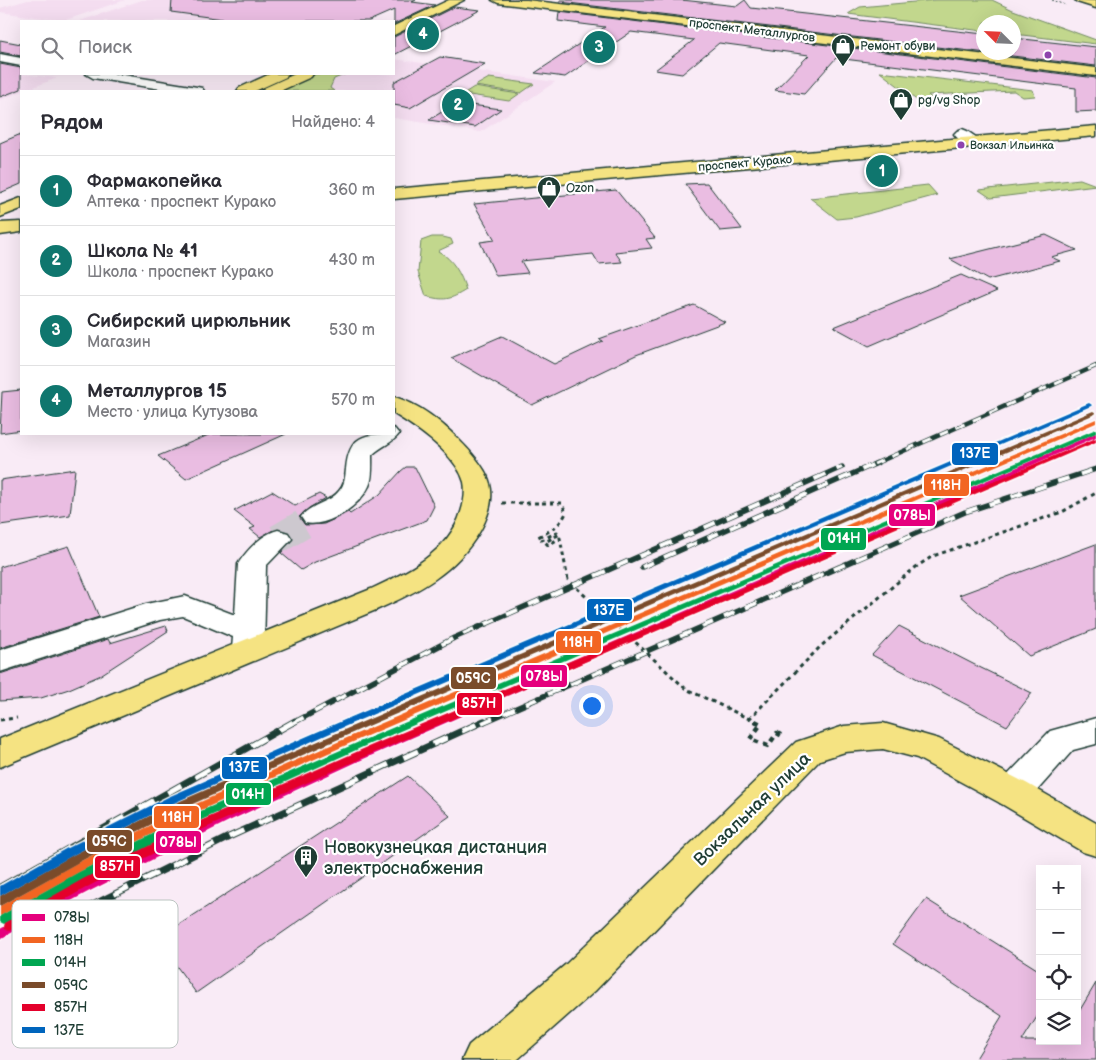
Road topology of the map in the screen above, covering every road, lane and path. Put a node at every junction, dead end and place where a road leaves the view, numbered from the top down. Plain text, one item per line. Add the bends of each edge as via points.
1 (437, 0) edge
2 (458, 0) edge
3 (498, 0) edge
4 (542, 0) edge
5 (1080, 0) edge
6 (1096, 5) edge
7 (394, 20) edge
8 (395, 31) edge
9 (976, 51) edge
10 (1021, 57) edge
11 (0, 58) edge
12 (20, 62) edge
13 (1096, 66) edge
14 (1096, 72) edge
15 (99, 75) edge
16 (279, 75) edge
17 (304, 75) edge
18 (192, 90) edge
19 (246, 90) edge
20 (271, 90) edge
21 (1096, 123) edge
22 (1096, 131) edge
23 (969, 138) junction
24 (395, 182) edge
25 (395, 194) edge
26 (20, 204) edge
27 (0, 214) edge
28 (20, 214) edge
29 (20, 227) edge
30 (0, 229) edge
31 (401, 417) edge
32 (385, 435) edge
33 (1096, 493) edge
34 (477, 503) junction
35 (315, 517) tunnel mouth
36 (278, 539) tunnel mouth
37 (248, 642) junction
38 (0, 661) edge
39 (749, 719) junction
40 (57, 727) junction
41 (1096, 731) edge
42 (777, 733) dead end
43 (0, 738) edge
44 (0, 754) edge
45 (1013, 793) junction
46 (1096, 841) edge
47 (484, 1060) edge

1 - 7 main road
2 - 8 main road
3 - 14 main road, проспект Металлургов
4 - 9 main road, проспект Металлургов
5 - 6 main road
10 - 13 main road, проспект Металлургов
11 - 12 street
15 - 18 street
16 - 19 main road
17 - 20 main road
21 - 23 main road, проспект Курако
22 - 23 main road, проспект Курако
23 - 24 main road, проспект Курако
23 - 25 main road, проспект Курако
26 - 27 main road
27 - 28 main road
29 - 30 main road
31 - 34 main road via 444,436 477,482
32 - 35 street via 360,453 357,485 347,499
33 - 39 path via 1062,512 940,554 916,567 821,646
34 - 37 main road via 464,538 441,561 416,579
34 - 39 path via 562,503 566,513 563,521 538,537 542,540 557,532 560,534 545,542 548,545 560,538 568,580 686,689
36 - 37 street via 252,564
37 - 38 street via 185,606 157,611
37 - 40 main road
39 - 42 path via 761,724 750,738 768,746
40 - 43 main road
40 - 44 main road
41 - 45 street via 1062,740
45 - 46 main road, Вокзальная улица
45 - 47 main road, Вокзальная улица via 927,748 883,736 844,738 808,751 580,978

